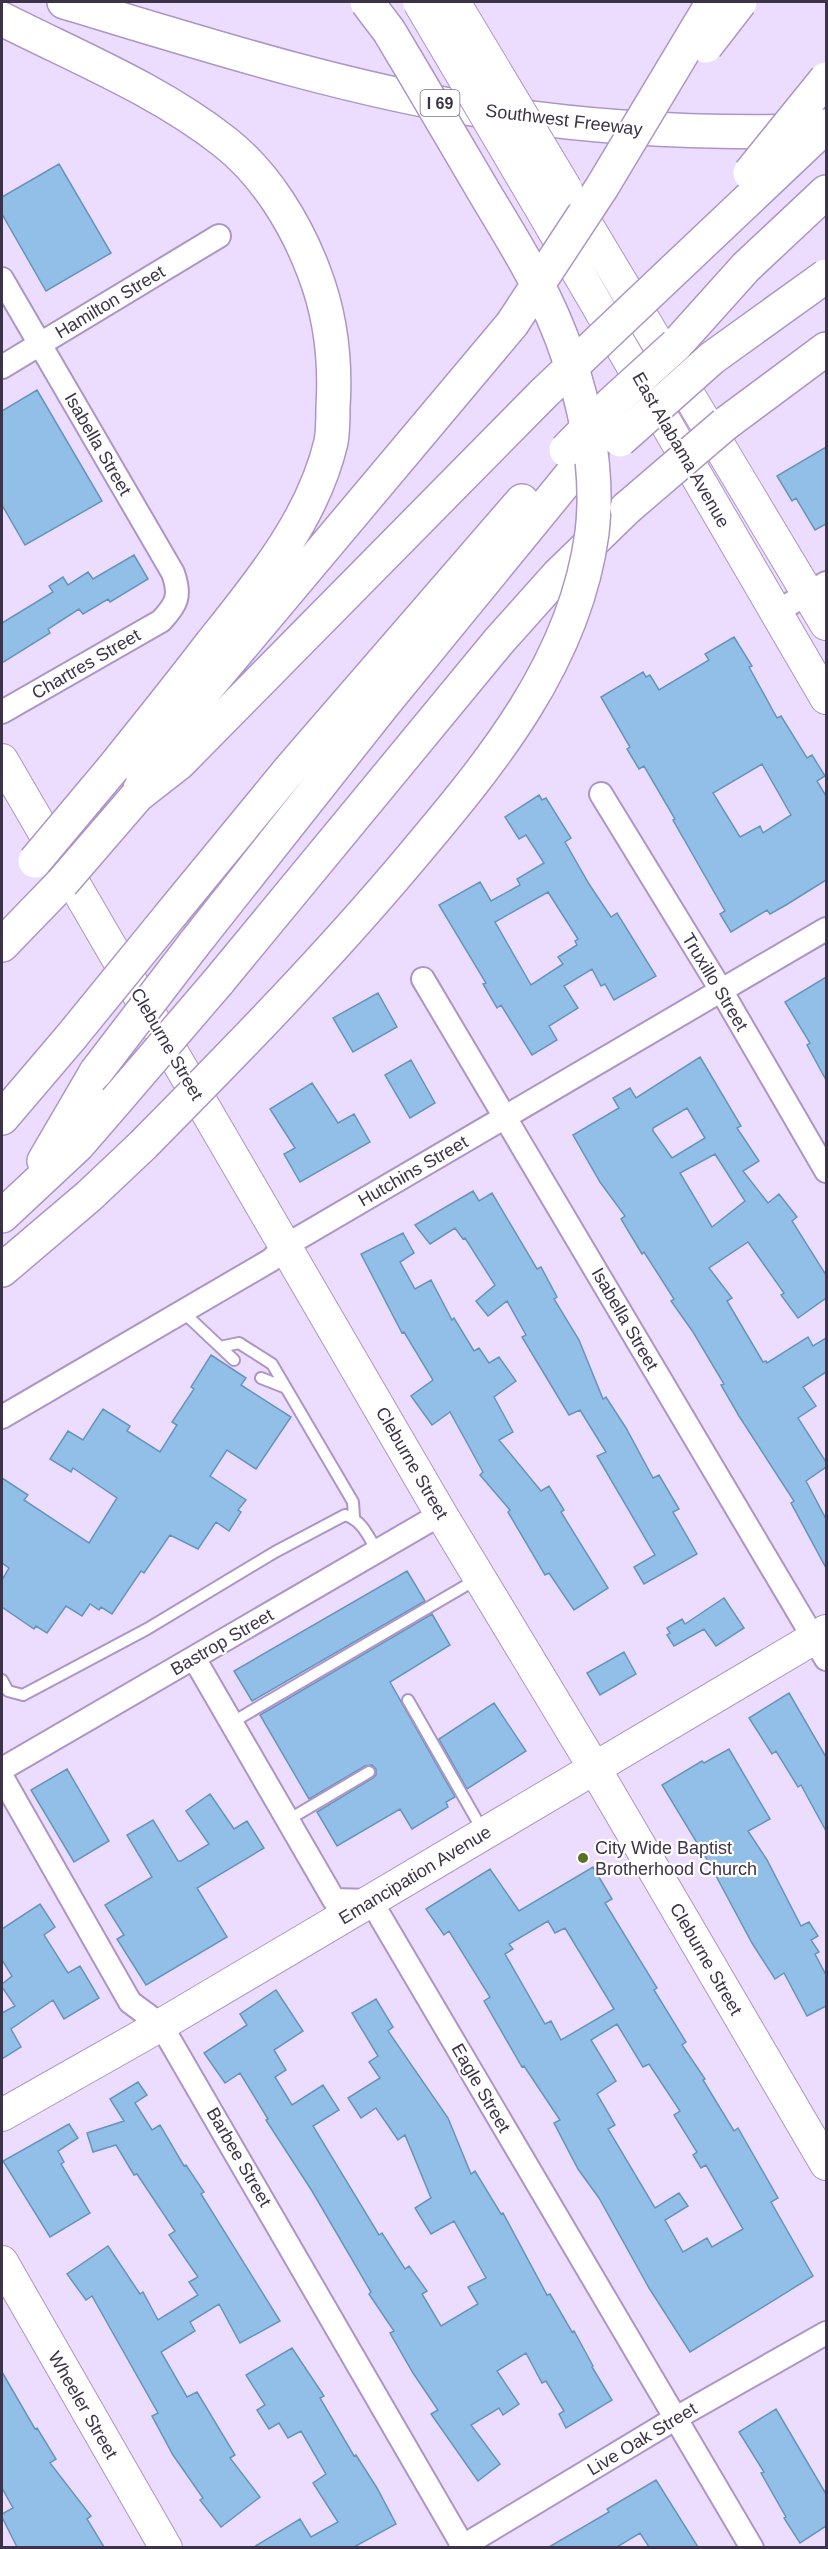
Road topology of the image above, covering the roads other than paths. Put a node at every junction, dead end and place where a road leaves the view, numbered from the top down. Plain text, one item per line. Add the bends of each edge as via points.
1 (64, 2) edge
2 (367, 2) edge
3 (419, 2) edge
4 (454, 2) edge
5 (740, 2) edge
6 (710, 4) edge
7 (2, 19) edge
8 (826, 79) edge
9 (826, 128) edge
10 (603, 187) junction
11 (826, 192) edge
12 (219, 236) dead end
13 (826, 276) edge
14 (2, 279) edge
15 (650, 292) junction
16 (39, 345) junction
17 (826, 349) edge
18 (826, 359) edge
19 (2, 367) edge
20 (786, 378) junction
21 (593, 446) junction
22 (818, 588) edge
23 (776, 612) junction
24 (169, 613) joint
25 (826, 624) edge
26 (826, 698) edge
27 (2, 712) edge
28 (2, 760) edge
29 (601, 794) dead end
30 (137, 796) junction
31 (32, 914) junction
32 (826, 929) edge
33 (2, 945) edge
34 (423, 979) dead end
35 (721, 990) junction
36 (506, 1116) junction
37 (2, 1118) edge
38 (826, 1171) edge
39 (12, 1206) edge
40 (285, 1246) junction
41 (2, 1270) edge
42 (183, 1312) junction
43 (220, 1347) junction
44 (234, 1360) dead end
45 (261, 1378) dead end
46 (284, 1387) junction
47 (2, 1418) edge
48 (441, 1514) junction
49 (354, 1517) junction
50 (376, 1551) junction
51 (480, 1578) junction
52 (823, 1643) edge
53 (194, 1658) junction
54 (2, 1680) edge
55 (408, 1700) dead end
56 (231, 1723) junction
57 (2, 1769) edge
58 (595, 1769) junction
59 (369, 1772) dead end
60 (2, 1777) edge
61 (288, 1820) junction
62 (485, 1834) junction
63 (371, 1901) junction
64 (161, 2025) junction
65 (2, 2115) edge
66 (826, 2164) edge
67 (2, 2262) edge
68 (826, 2333) edge
69 (675, 2418) junction
70 (166, 2547) edge
71 (462, 2547) edge
72 (752, 2547) edge

1 - 9 highway, Southwest Freeway / I 69 via 362,86 470,109 655,131 720,133
2 - 41 highway, bridge via 389,31 504,225 553,317 568,356 582,402 592,459 591,535 580,587 559,647 534,696 469,789 299,986 143,1145
3 - 23 main road, East Alabama Avenue, bridge
4 - 22 main road, East Alabama Avenue, bridge via 566,189
5 - 10 highway, bridge
6 - 10 highway, bridge
7 - 31 highway, bridge via 147,91 227,144 252,168 306,249 328,312 336,369 331,440 319,479 279,554 113,768 35,861
8 - 15 highway, bridge
9 - 15 highway, bridge
10 - 30 highway, bridge via 512,324 158,746
11 - 21 highway, bridge via 746,267
12 - 16 street, Hamilton Street
13 - 21 highway, bridge
14 - 16 street, Isabella Street
15 - 30 highway, bridge via 544,393 179,763
16 - 19 street, Hamilton Street
16 - 24 street, Isabella Street via 173,573 179,589
17 - 20 highway
18 - 20 highway
20 - 39 highway, bridge via 724,424 627,508 558,575 116,1101 71,1152
21 - 37 highway, bridge via 291,768
21 - 39 highway, bridge via 383,705 96,1072
22 - 23 street
22 - 25 main road, East Alabama Avenue
23 - 26 main road, East Alabama Avenue
24 - 27 street, Chartres Street
28 - 40 main road, Cleburne Street
29 - 35 street, Truxillo Street
30 - 31 highway, bridge
31 - 33 highway
32 - 35 street, Hutchins Street
34 - 36 street, Isabella Street
35 - 36 street, Hutchins Street
35 - 38 street, Truxillo Street
36 - 40 street, Hutchins Street
36 - 52 street, Isabella Street via 652,1367
40 - 42 street, Hutchins Street via 271,1260
40 - 48 main road, Cleburne Street
42 - 43 lane
42 - 47 street, Hutchins Street
43 - 44 lane
43 - 46 lane via 239,1343 272,1364
45 - 46 lane
46 - 49 lane via 353,1502
48 - 50 street, Bastrop Street
48 - 51 main road, Cleburne Street
49 - 50 lane
49 - 54 lane via 345,1515 295,1541 147,1629 23,1695 8,1691
50 - 53 street, Bastrop Street
51 - 56 lane
51 - 58 main road, Cleburne Street
52 - 58 main road, Emancipation Avenue
53 - 56 street
53 - 57 street, Bastrop Street
55 - 62 lane
56 - 61 street
58 - 62 main road, Emancipation Avenue
58 - 66 main road, Cleburne Street
59 - 61 lane
60 - 64 street, Barbee Street via 130,2002
61 - 63 street via 334,1900
62 - 63 main road, Emancipation Avenue
63 - 64 main road, Emancipation Avenue
63 - 69 street, Eagle Street
64 - 65 main road, Emancipation Avenue
64 - 71 street, Barbee Street
67 - 70 main road, Wheeler Street
68 - 69 street, Live Oak Street
69 - 71 street, Live Oak Street
69 - 72 street, Eagle Street

